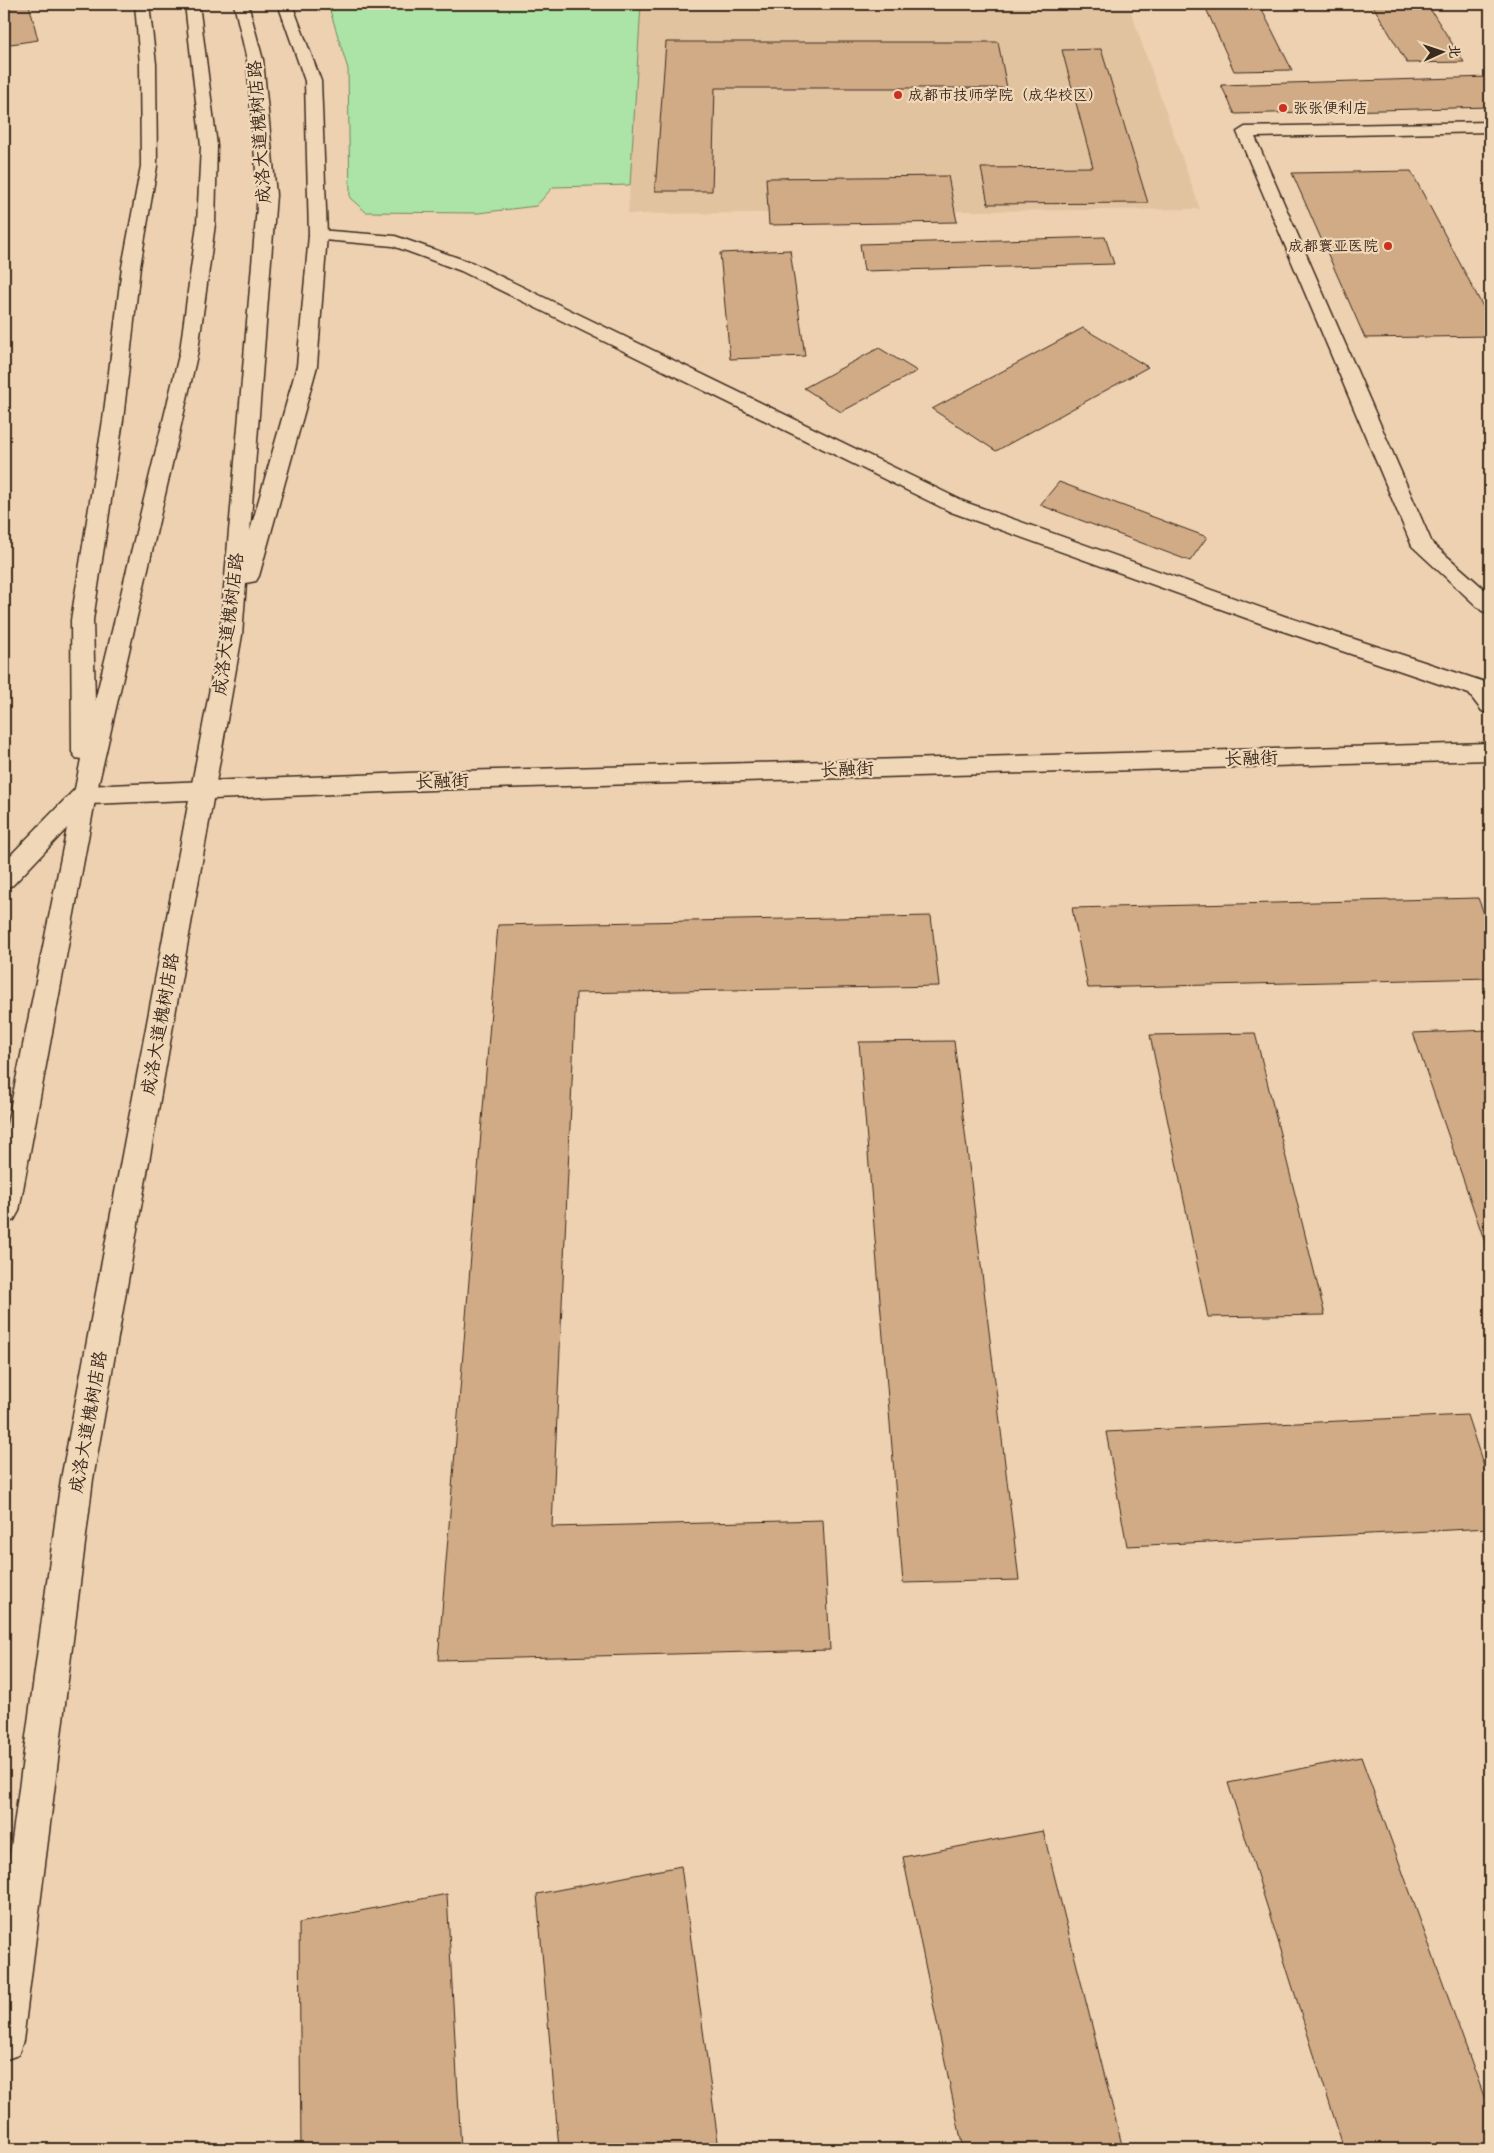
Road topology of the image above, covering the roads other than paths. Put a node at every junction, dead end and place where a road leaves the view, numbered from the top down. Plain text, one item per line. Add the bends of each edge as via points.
1 (142, 4) edge
2 (192, 4) edge
3 (241, 4) edge
4 (285, 4) edge
5 (1490, 127) edge
6 (318, 235) junction
7 (1490, 606) edge
8 (231, 635) junction
9 (1490, 669) edge
10 (1484, 696) edge
11 (1490, 751) edge
12 (203, 789) junction
13 (84, 795) junction
14 (4, 878) edge
15 (4, 1211) edge
16 (4, 2041) edge

1 - 13 main road via 148,64 149,166 131,267 113,420 82,620
2 - 13 main road via 209,146 206,224 189,351
3 - 8 main road, 成洛大道槐树店路 via 255,60 267,194
4 - 6 main road via 312,80
5 - 7 main road via 1245,132 1423,546
6 - 8 main road via 307,366
6 - 10 main road via 395,241 467,267 958,507
8 - 12 main road, 成洛大道槐树店路
9 - 10 main road
11 - 12 main road, 长融街
12 - 13 main road, 长融街
12 - 16 main road, 成洛大道槐树店路 via 77,1479
13 - 14 main road
13 - 15 main road

